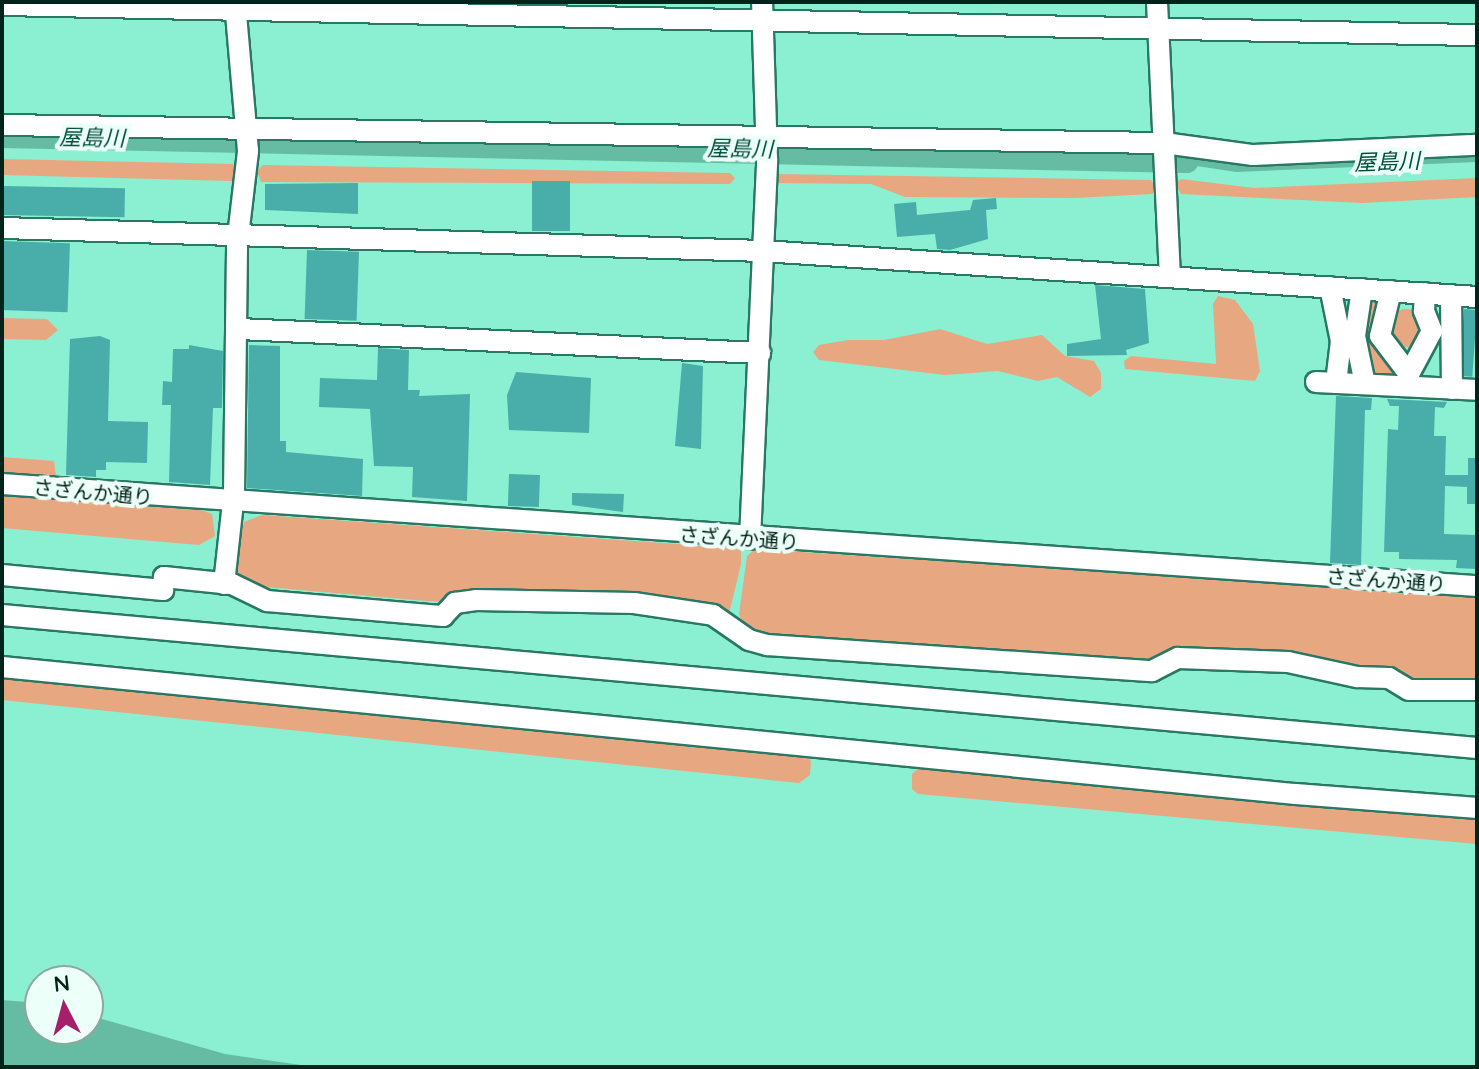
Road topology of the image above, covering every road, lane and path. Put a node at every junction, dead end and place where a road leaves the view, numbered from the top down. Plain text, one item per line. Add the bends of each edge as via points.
1 (1157, 2) edge
2 (2, 5) edge
3 (235, 6) edge
4 (762, 11) edge
5 (1158, 28) junction
6 (1477, 35) edge
7 (2, 125) edge
8 (249, 138) junction
9 (1477, 145) edge
10 (767, 146) junction
11 (1164, 152) junction
12 (2, 228) edge
13 (240, 235) junction
14 (762, 251) junction
15 (1170, 275) junction
16 (1330, 287) junction
17 (1362, 289) junction
18 (1391, 291) junction
19 (1425, 293) junction
20 (1451, 295) junction
21 (1477, 297) edge
22 (239, 329) junction
23 (1348, 329) junction
24 (760, 353) junction
25 (1409, 380) junction
26 (1365, 384) junction
27 (1452, 389) junction
28 (1477, 390) edge
29 (2, 484) edge
30 (233, 503) junction
31 (750, 539) junction
32 (2, 575) edge
33 (224, 584) junction
34 (1477, 586) edge
35 (2, 615) edge
36 (2, 667) edge
37 (1477, 690) edge
38 (1477, 748) edge
39 (1477, 808) edge

1 - 5 street
2 - 3 street
3 - 4 street
3 - 8 street
4 - 5 street
4 - 10 street
5 - 6 street
5 - 11 street
7 - 8 street
8 - 10 street
8 - 13 street
9 - 11 street via 1245,155
10 - 11 street
10 - 14 street
11 - 15 street
12 - 13 street
13 - 14 street
13 - 22 street
14 - 15 street
14 - 24 street
15 - 16 street
16 - 17 street
16 - 23 street
17 - 18 street
17 - 23 street
18 - 19 street
18 - 25 street via 1380,336
19 - 20 street
19 - 25 street via 1424,311 1432,331
20 - 21 street
20 - 27 street
22 - 24 street
22 - 30 street
23 - 26 street
23 - 26 street via 1326,383
24 - 31 street
25 - 26 street
25 - 27 street
27 - 28 street
29 - 30 street, さざんか通り
30 - 31 street, さざんか通り
30 - 33 street
31 - 34 street, さざんか通り
32 - 33 street via 163,590 164,577
33 - 37 street via 261,600 449,616 464,600 713,615 749,640 767,645 1157,671 1178,658 1288,662 1357,677 1389,678 1409,690
35 - 38 street
36 - 39 street

